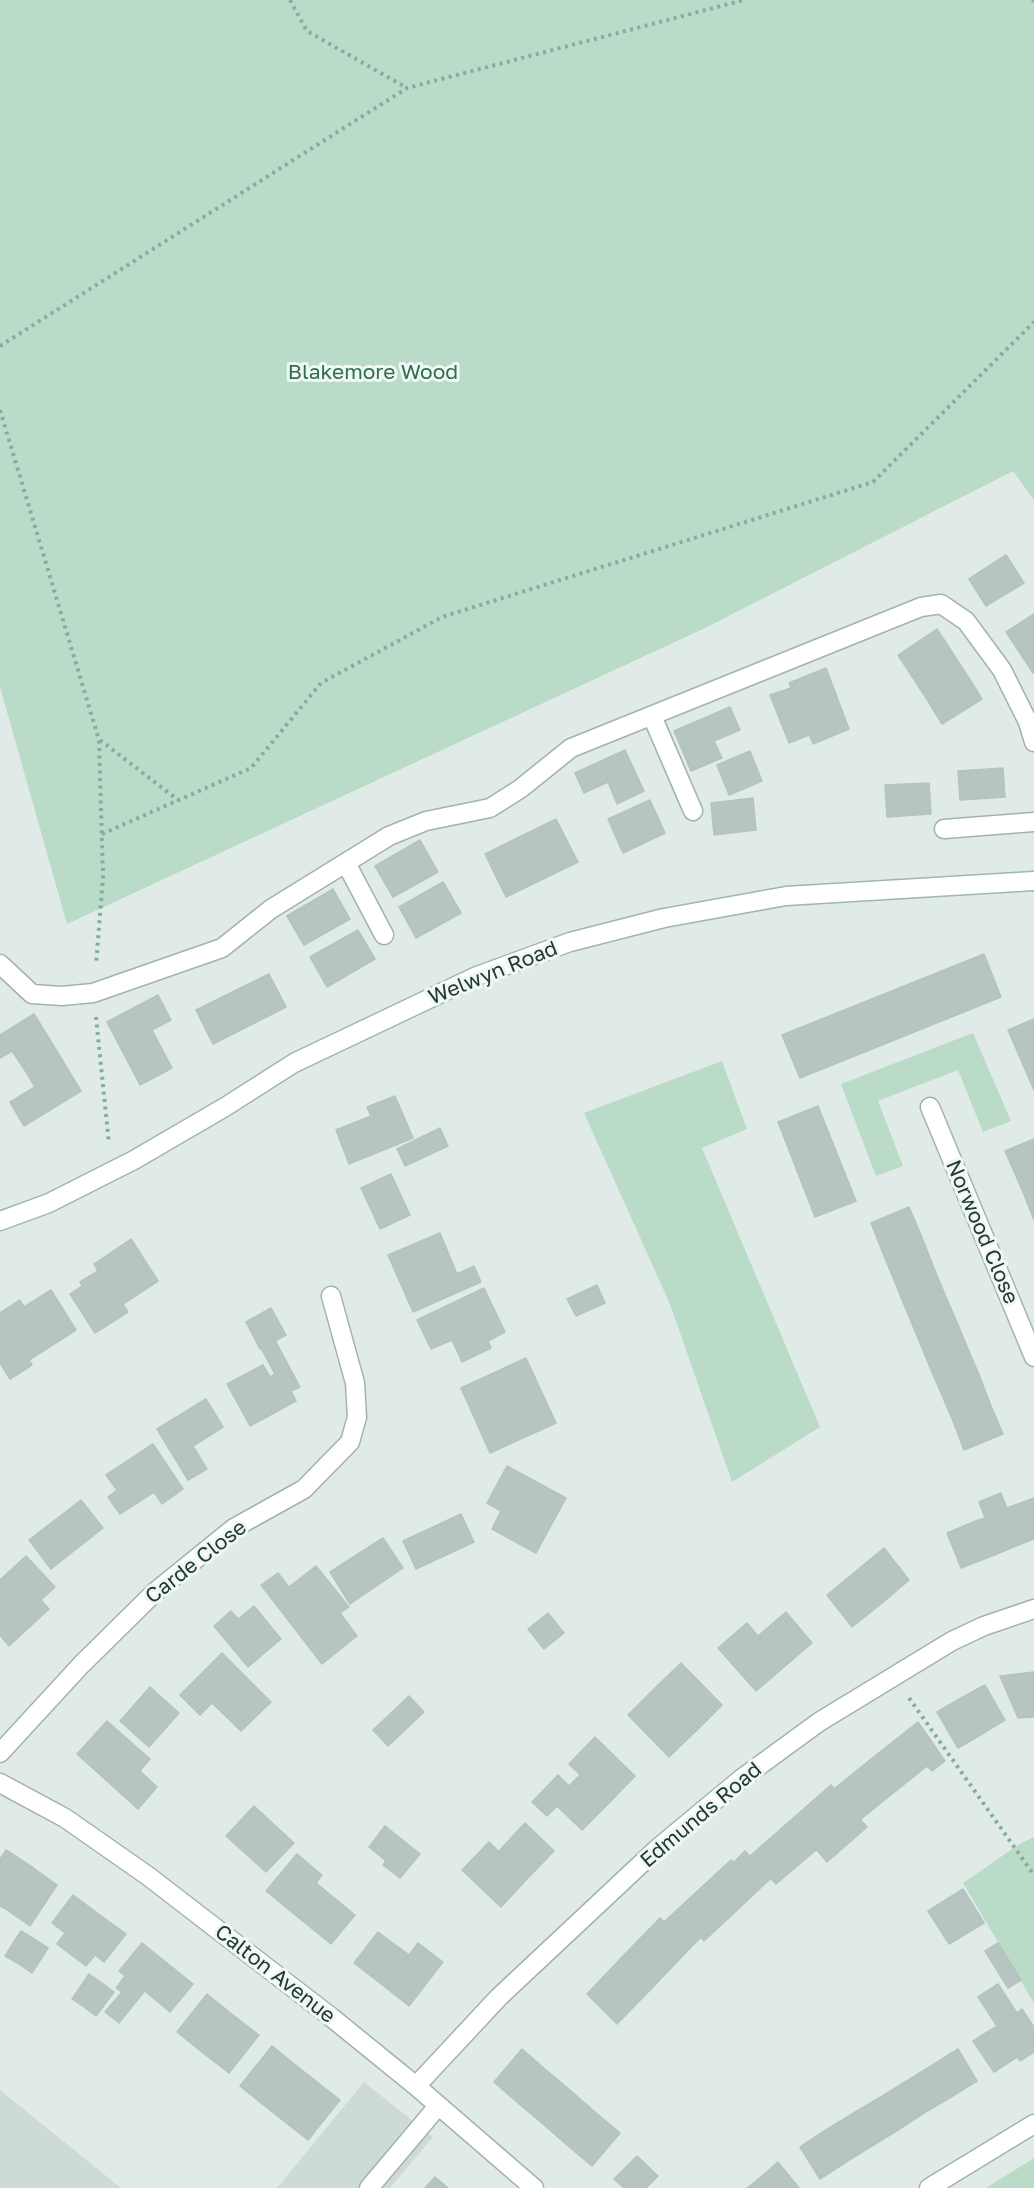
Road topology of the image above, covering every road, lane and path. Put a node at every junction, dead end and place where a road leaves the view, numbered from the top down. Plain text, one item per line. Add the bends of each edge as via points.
1 (290, 0) edge
2 (744, 0) edge
3 (406, 88) junction
4 (1034, 322) edge
5 (0, 346) edge
6 (0, 410) edge
7 (652, 716) junction
8 (99, 740) junction
9 (1034, 742) edge
10 (178, 800) junction
11 (693, 811) dead end
12 (1034, 822) edge
13 (944, 829) dead end
14 (102, 834) junction
15 (346, 863) junction
16 (1034, 881) edge
17 (384, 935) dead end
18 (0, 964) edge
19 (93, 993) junction
20 (930, 1107) dead end
21 (109, 1173) junction
22 (0, 1221) edge
23 (331, 1296) dead end
24 (1034, 1357) edge
25 (1034, 1609) edge
26 (893, 1675) junction
27 (0, 1753) edge
28 (0, 1783) edge
29 (1034, 1874) edge
30 (416, 2086) junction
31 (438, 2106) junction
32 (1034, 2124) edge
33 (369, 2188) edge
34 (534, 2188) edge
35 (929, 2188) edge

1 - 3 path via 306,31
2 - 3 path
3 - 5 path
4 - 10 path via 873,482 442,617 321,683 250,768
6 - 8 path
7 - 9 street via 921,607 941,604 966,621 1002,670
7 - 11 street
7 - 15 street via 571,748 490,808 426,821 389,836
8 - 10 path
8 - 14 path
10 - 14 path
12 - 13 street
14 - 19 path via 103,877
15 - 17 street
15 - 19 street via 271,909 222,948
16 - 21 street, Welwyn Road via 786,896 664,918 570,942 477,976 294,1064
18 - 19 street via 32,994
19 - 21 path
20 - 24 street, Norwood Close
21 - 22 street, Welwyn Road via 49,1203
23 - 27 street, Carde Close via 355,1383 357,1417 350,1442 304,1489 234,1527 155,1592
25 - 26 street, Edmunds Road via 984,1626
26 - 29 path
26 - 30 street, Edmunds Road via 767,1760 658,1848 499,1997
28 - 30 street, Calton Avenue via 65,1818 148,1876
30 - 31 street, Calton Avenue
31 - 33 street
31 - 34 street, Calton Avenue
32 - 35 street

